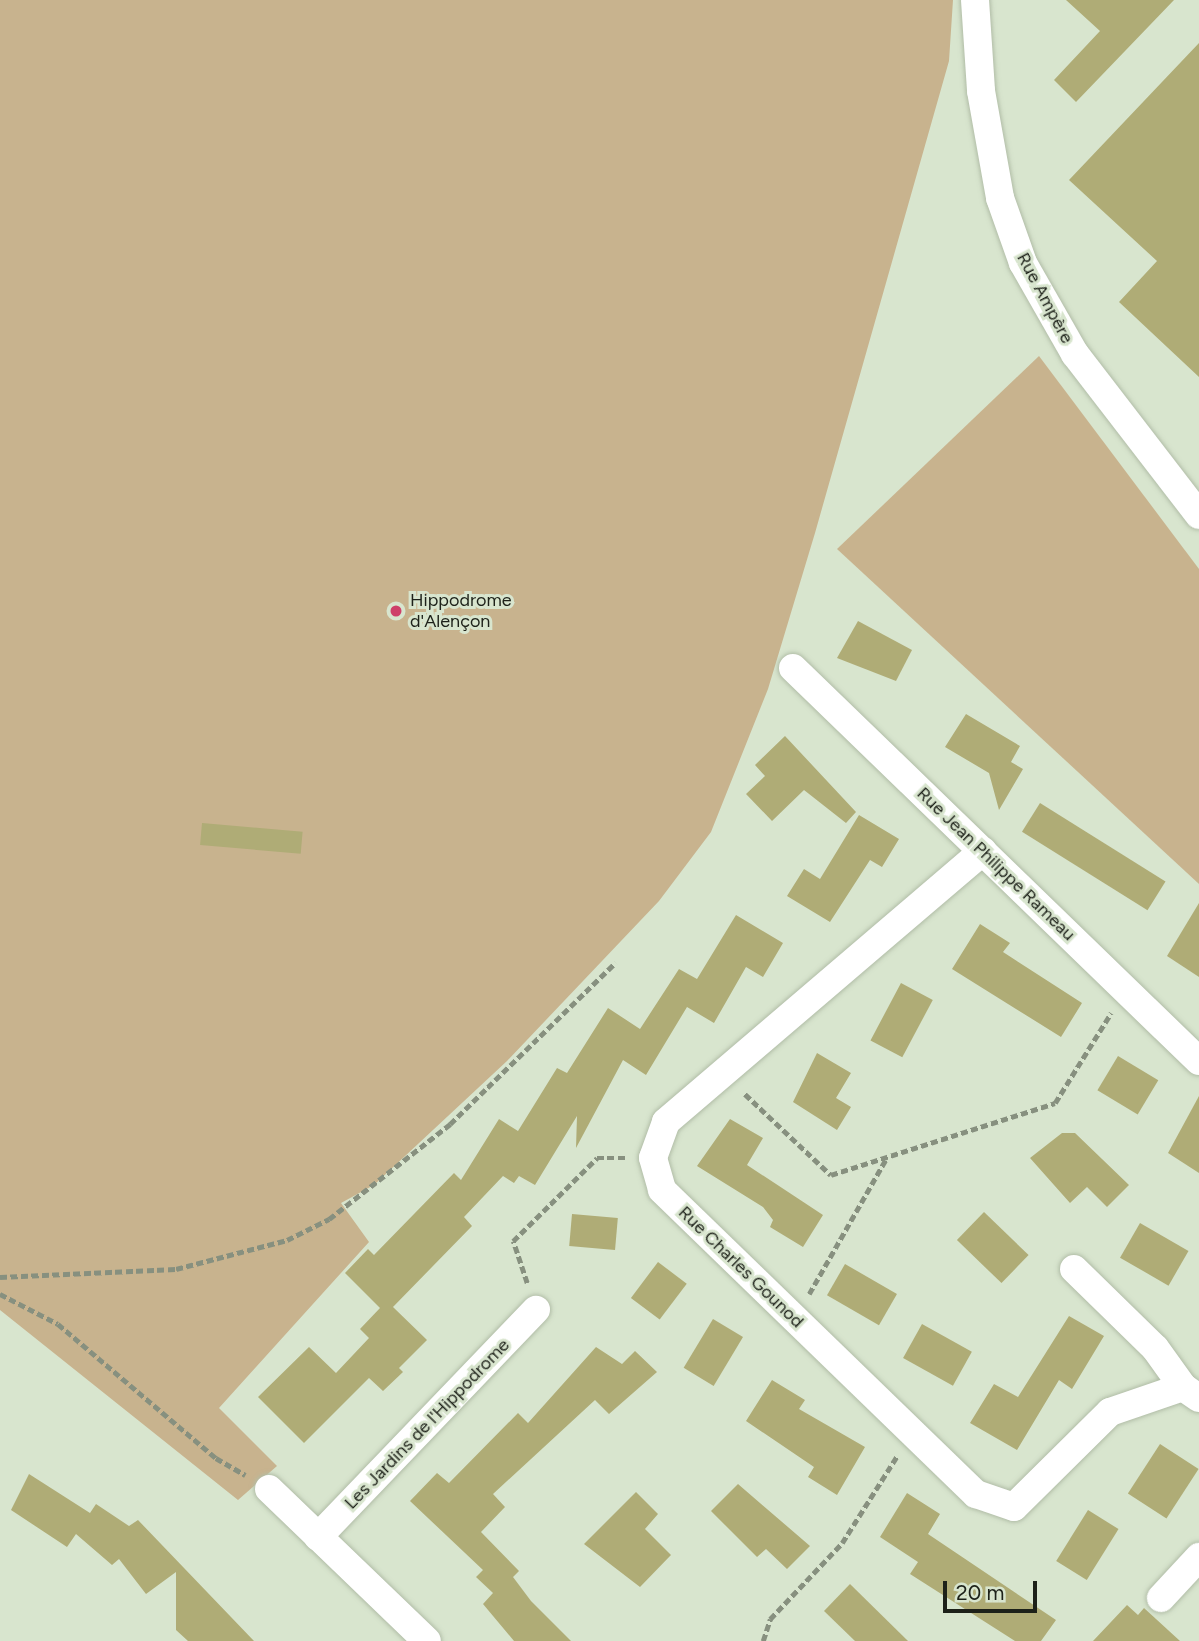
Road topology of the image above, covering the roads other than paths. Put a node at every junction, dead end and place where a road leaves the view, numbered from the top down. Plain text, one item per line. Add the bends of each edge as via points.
1 (975, 0) edge
2 (1199, 515) edge
3 (793, 668) dead end
4 (982, 851) junction
5 (1199, 1061) edge
6 (1074, 1269) dead end
7 (536, 1310) road end
8 (1191, 1393) edge
9 (269, 1489) road end
10 (318, 1537) junction
11 (1199, 1557) edge
12 (1161, 1598) dead end
13 (427, 1641) edge

1 - 2 street, Rue Ampère via 981,91 1000,198 1023,263 1075,354
3 - 4 street, Rue Jean Philippe Rameau
4 - 5 street, Rue Jean Philippe Rameau
4 - 8 street, Rue Charles Gounod via 666,1122 653,1158 662,1190 976,1494 1014,1507 1110,1412
6 - 8 street via 1155,1348
7 - 10 street, Les Jardins de l'Hippodrome
9 - 10 street
10 - 13 street
11 - 12 street

